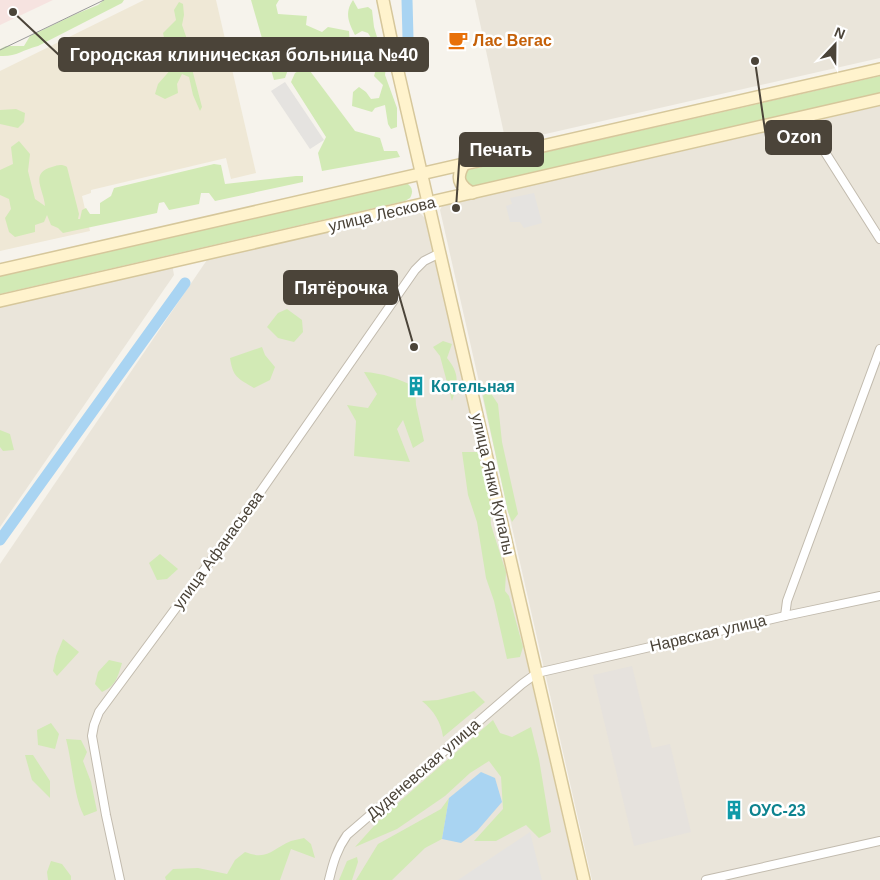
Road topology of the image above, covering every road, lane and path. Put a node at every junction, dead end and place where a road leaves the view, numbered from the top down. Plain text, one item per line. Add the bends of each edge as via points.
1 (383, 0) edge
2 (880, 69) edge
3 (880, 99) edge
4 (809, 115) junction
5 (464, 164) junction
6 (422, 174) junction
7 (472, 193) junction
8 (429, 203) junction
9 (880, 239) edge
10 (440, 253) junction
11 (0, 270) edge
12 (0, 301) edge
13 (880, 349) edge
14 (880, 596) edge
15 (785, 616) junction
16 (537, 673) junction
17 (880, 841) edge
18 (120, 880) edge
19 (329, 880) edge
20 (584, 880) edge
21 (706, 880) edge

1 - 6 main road, улица Янки Купалы
2 - 5 main road, улица Лескова
3 - 4 main road, улица Лескова
4 - 7 main road, улица Лескова
4 - 9 street via 823,149
5 - 6 main road, улица Лескова
5 - 7 main road via 459,180
6 - 8 main road, улица Янки Купалы
6 - 11 main road, улица Лескова
7 - 8 main road, улица Лескова
8 - 10 main road, улица Янки Купалы
8 - 12 main road, улица Лескова
10 - 16 main road, улица Янки Купалы
10 - 18 street, улица Афанасьева via 415,270 238,524 99,712 92,736
13 - 15 street via 787,601
14 - 15 street, Нарвская улица
15 - 16 street, Нарвская улица
16 - 19 street, Дуденевская улица via 347,835 337,852
16 - 20 main road, улица Янки Купалы
17 - 21 street

